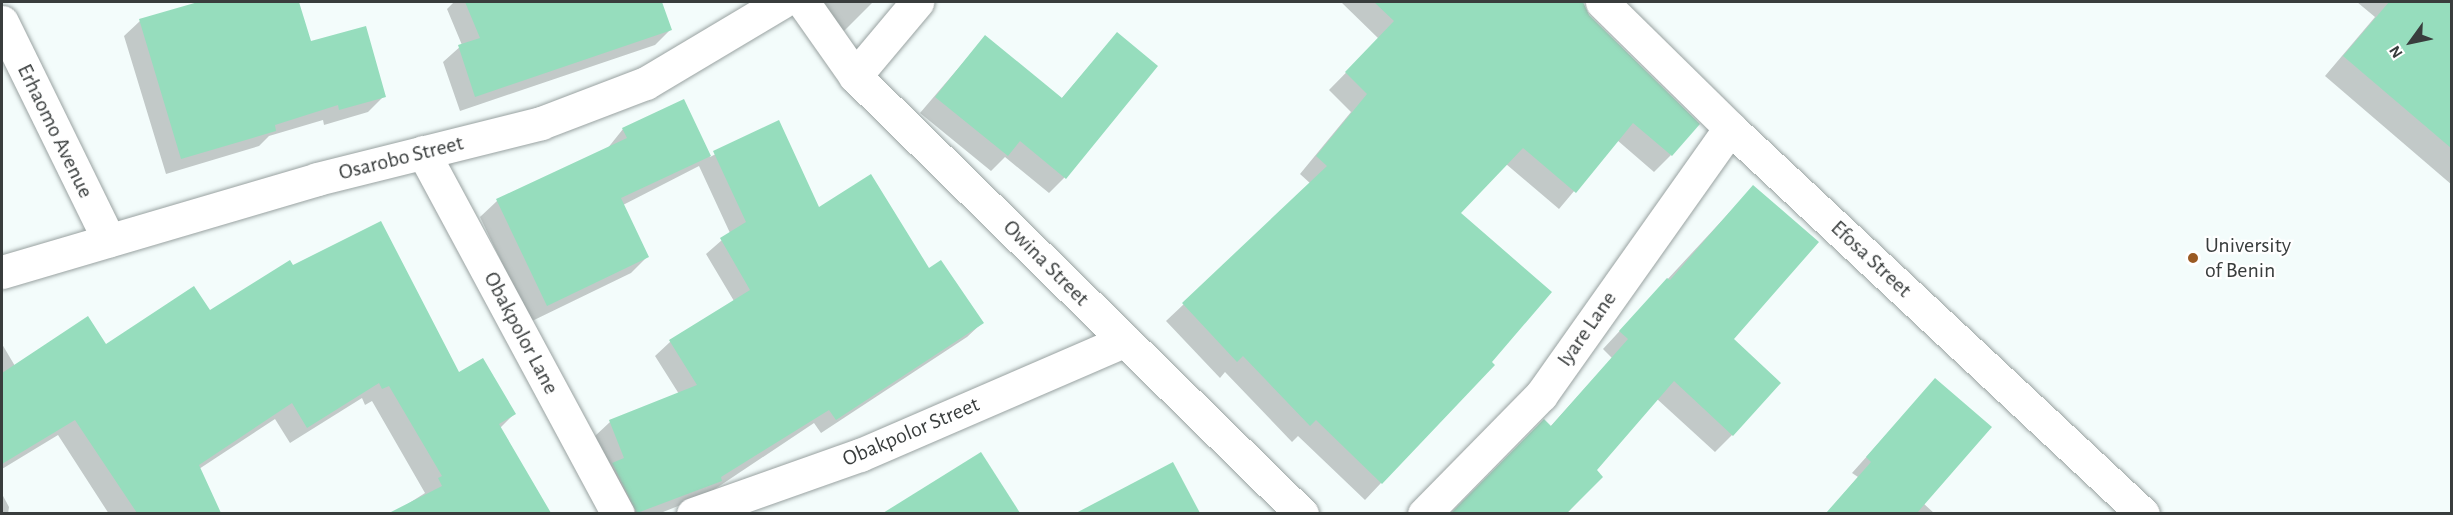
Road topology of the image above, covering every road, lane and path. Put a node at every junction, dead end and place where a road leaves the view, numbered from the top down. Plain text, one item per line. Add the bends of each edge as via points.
1 (782, 2) edge
2 (803, 2) edge
3 (917, 2) edge
4 (1602, 2) edge
5 (2, 22) edge
6 (855, 76) junction
7 (1730, 128) junction
8 (423, 152) junction
9 (109, 240) junction
10 (2, 272) edge
11 (1124, 340) junction
12 (618, 513) edge
13 (693, 513) edge
14 (1302, 513) edge
15 (1424, 513) edge
16 (2143, 513) edge

1 - 8 street, Osarobo Street via 646,83 541,123
2 - 6 street, Owina Street
3 - 6 street
4 - 7 street, Efosa Street
5 - 9 street, Erhaomo Avenue
6 - 11 street, Owina Street
7 - 15 street, Iyare Lane via 1541,394
7 - 16 street, Efosa Street
8 - 9 street, Osarobo Street
8 - 12 street, Obakpolor Lane
9 - 10 street, Osarobo Street
11 - 13 street, Obakpolor Street via 860,455
11 - 14 street, Owina Street

